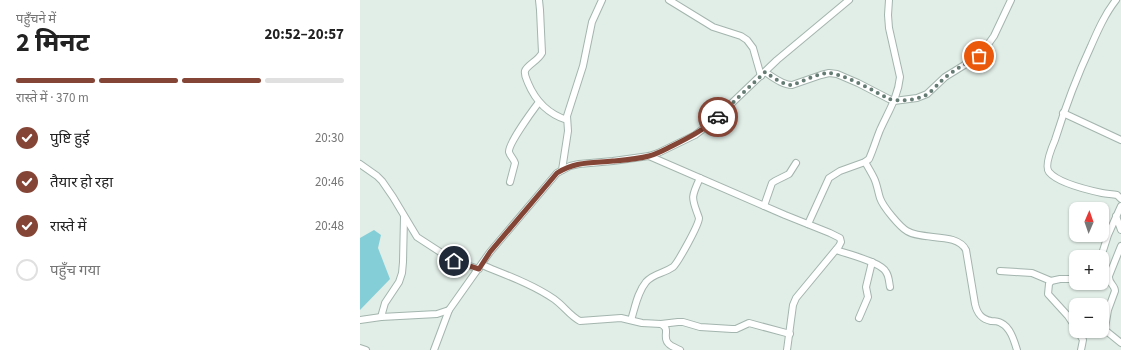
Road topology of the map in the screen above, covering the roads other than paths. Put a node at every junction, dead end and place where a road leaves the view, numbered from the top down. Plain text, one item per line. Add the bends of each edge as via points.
1 (538, 0) edge
2 (602, 0) edge
3 (669, 0) edge
4 (849, 0) edge
5 (889, 0) edge
6 (1011, 0) edge
7 (1116, 0) edge
8 (763, 74) junction
9 (894, 101) junction
10 (539, 102) junction
11 (1063, 113) junction
12 (567, 120) junction
13 (1121, 140) edge
14 (649, 156) junction
15 (865, 162) junction
16 (796, 163) dead end
17 (360, 164) edge
18 (562, 170) junction
19 (700, 178) junction
20 (510, 182) dead end
21 (1121, 199) edge
22 (764, 206) junction
23 (1121, 206) edge
24 (404, 215) junction
25 (1116, 216) junction
26 (808, 224) junction
27 (1120, 226) edge
28 (1121, 246) edge
29 (836, 250) junction
30 (1104, 250) edge
31 (872, 262) junction
32 (480, 267) junction
33 (1000, 271) dead end
34 (1069, 279) edge
35 (1051, 281) junction
36 (890, 287) dead end
37 (449, 310) junction
38 (381, 317) junction
39 (859, 318) dead end
40 (1069, 318) edge
41 (360, 320) edge
42 (631, 320) junction
43 (662, 324) junction
44 (790, 334) junction
45 (1082, 338) edge
46 (1121, 343) edge
47 (360, 348) edge
48 (366, 350) edge
49 (434, 350) edge
50 (680, 350) edge
51 (787, 350) edge
52 (1017, 350) edge
53 (1081, 350) edge

1 - 10 street via 542,54 527,69 525,75
2 - 12 street via 592,22 583,66
3 - 8 street via 713,27 747,40 753,48
4 - 8 street
5 - 9 street via 889,28 900,77
6 - 9 street via 994,36 979,56 954,70 927,94
7 - 11 street via 1108,10 1078,73
8 - 9 street via 788,85 829,73 837,74
8 - 14 street via 709,125 695,135
9 - 15 street
10 - 12 street via 556,117
10 - 20 street via 510,146 510,153 516,163
11 - 13 street
11 - 21 street via 1047,165 1049,172 1062,181 1081,188 1115,194
12 - 18 street via 568,131
14 - 18 street via 578,164
14 - 19 street
15 - 26 street via 829,178
15 - 52 street via 875,178 881,201 904,230 958,241 964,246 978,312 983,319 1000,322 1007,328
16 - 22 street via 789,174 772,183
17 - 24 street via 382,181
18 - 32 street via 490,252
19 - 22 street
19 - 42 street via 693,196 700,218 697,226 675,265 646,282 637,299
22 - 26 street
23 - 25 street
24 - 32 street via 417,237 454,261
24 - 38 street via 402,272
25 - 27 street
25 - 30 street
26 - 29 street via 840,238 841,242
28 - 46 street via 1109,276 1115,291 1105,328
29 - 31 street
29 - 44 street via 796,298
31 - 36 street via 885,270
31 - 39 street via 866,287 868,297
32 - 37 street
32 - 42 street via 540,290 580,321 621,318
33 - 35 street via 1032,273
34 - 35 street
35 - 40 street via 1048,294
37 - 38 street via 437,314
37 - 49 street
38 - 41 street
42 - 43 street via 646,324
43 - 44 street via 683,322 700,328 736,329 749,323
43 - 50 street via 666,328 668,343
44 - 51 street
45 - 53 street
47 - 48 street

